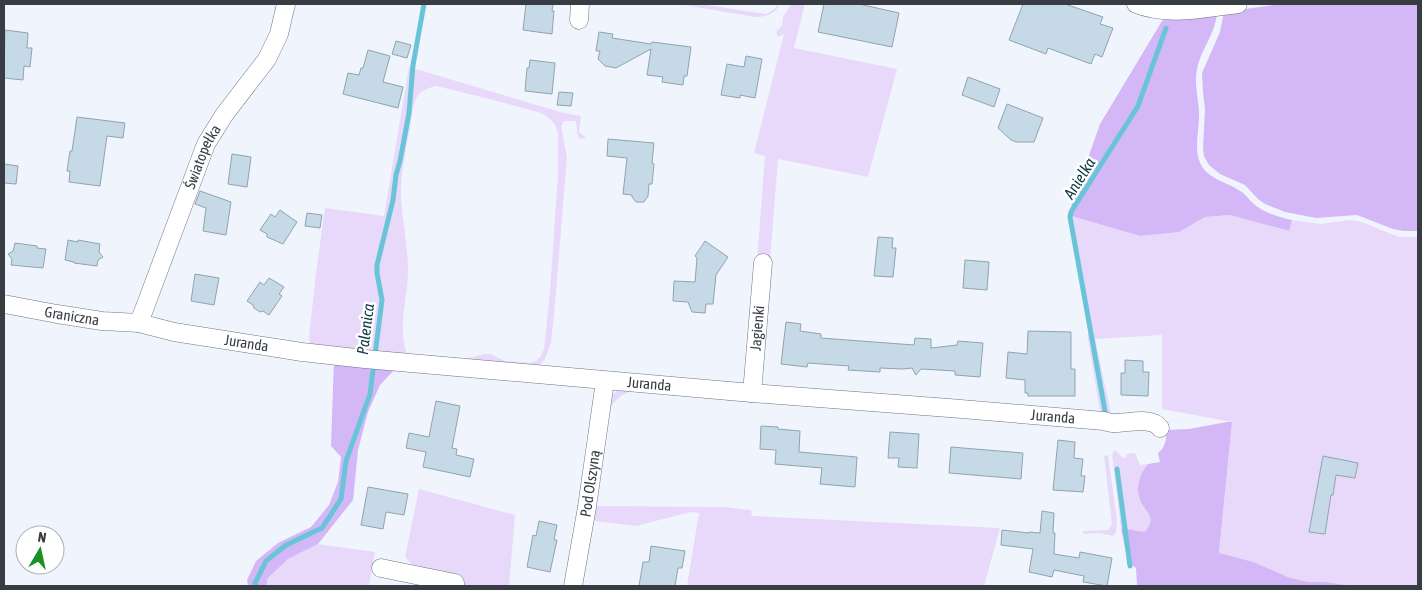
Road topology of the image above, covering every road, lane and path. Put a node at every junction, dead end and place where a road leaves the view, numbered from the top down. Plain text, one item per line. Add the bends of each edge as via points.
1 (286, 4) edge
2 (1136, 4) edge
3 (1238, 4) edge
4 (763, 263) dead end
5 (4, 304) edge
6 (139, 323) junction
7 (604, 381) junction
8 (752, 393) junction
9 (1160, 428) dead end
10 (381, 568) dead end
11 (455, 586) edge
12 (573, 586) edge

1 - 6 street, Światopełka via 279,34 267,60 206,144
2 - 3 street via 1173,11
4 - 8 street, Jagienki
5 - 6 street, Graniczna via 102,321
6 - 7 street, Juranda via 184,334 302,352
7 - 8 street, Juranda
7 - 12 street, Pod Olszyną
8 - 9 street, Juranda via 1115,424 1152,422
10 - 11 street via 455,583

